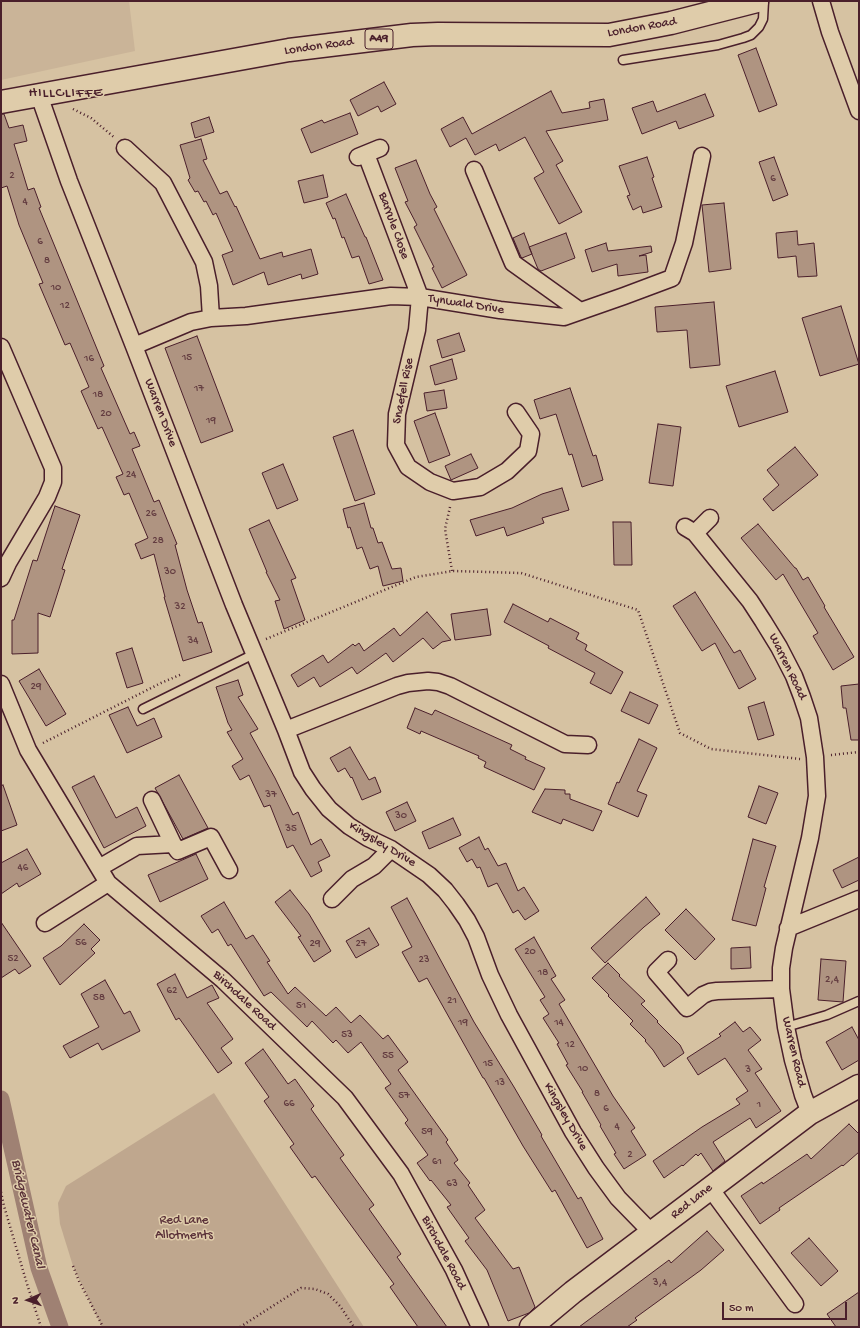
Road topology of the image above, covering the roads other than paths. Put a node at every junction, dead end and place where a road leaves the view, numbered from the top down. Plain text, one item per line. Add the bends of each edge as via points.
1 (764, 1) edge
2 (821, 1) edge
3 (746, 2) edge
4 (623, 60) dead end
5 (39, 95) junction
6 (1, 102) edge
7 (859, 111) edge
8 (125, 148) road end
9 (368, 153) dead end
10 (702, 156) dead end
11 (474, 170) dead end
12 (420, 297) junction
13 (580, 311) junction
14 (211, 318) junction
15 (134, 346) junction
16 (1, 347) edge
17 (516, 412) dead end
18 (710, 518) dead end
19 (1, 578) edge
20 (252, 650) junction
21 (1, 684) edge
22 (143, 709) dead end
23 (286, 730) junction
24 (588, 745) dead end
25 (152, 800) dead end
26 (173, 844) junction
27 (391, 849) junction
28 (99, 868) junction
29 (229, 870) dead end
30 (108, 883) junction
31 (332, 899) dead end
32 (859, 899) edge
33 (45, 923) dead end
34 (788, 928) junction
35 (668, 960) dead end
36 (781, 989) junction
37 (859, 1001) edge
38 (786, 1027) junction
39 (859, 1086) edge
40 (810, 1113) junction
41 (710, 1188) junction
42 (652, 1233) junction
43 (795, 1304) dead end
44 (480, 1327) edge
45 (531, 1327) edge

1 - 4 lane via 763,19 751,35 718,45
2 - 7 street
3 - 5 main road, London Road / A49 via 671,24 609,36 412,35 289,50
5 - 6 main road, London Road / A49
5 - 15 street, Warren Drive via 69,181
8 - 14 street via 163,183 204,262
9 - 12 street, Barrule Close
10 - 13 street, Tynwald Drive via 684,243 672,278
11 - 13 street via 514,263
12 - 13 street, Tynwald Drive via 564,317
12 - 14 street, Tynwald Drive via 392,296 246,316
12 - 17 street, Snaefell Rise via 417,330 397,414 396,444 408,467 430,482 453,491 480,487 507,471 528,451 531,434
14 - 15 street, Tynwald Drive via 191,322
15 - 20 street, Warren Drive
16 - 19 street via 53,468 53,482 47,498
18 - 34 street, Warren Road via 690,530 750,601 779,647 794,676 808,718 815,757 816,796 810,838
20 - 22 lane
20 - 23 street, Warren Drive
21 - 28 street, Birchdale Road via 28,750
23 - 24 street via 397,686 428,681 450,686 565,744
23 - 27 street, Kingsley Drive via 302,772 329,809 348,826
25 - 26 street
26 - 28 street via 137,846
26 - 29 street via 178,851 211,837
27 - 31 street via 374,866 352,879
27 - 42 street, Kingsley Drive via 429,875 445,890 468,920 509,1015 573,1132 618,1198
28 - 30 street, Birchdale Road
30 - 33 street
30 - 44 street, Birchdale Road via 223,980 345,1098 401,1174 454,1270
32 - 34 street
34 - 36 street, Warren Road via 781,968
35 - 36 street via 656,972 687,1008 710,992
36 - 38 street, Warren Road
37 - 38 lane via 827,1015
38 - 40 street, Warren Road
39 - 40 main road, Red Lane
40 - 41 main road, Red Lane
41 - 42 main road, Red Lane
41 - 43 street
42 - 45 main road, Red Lane

